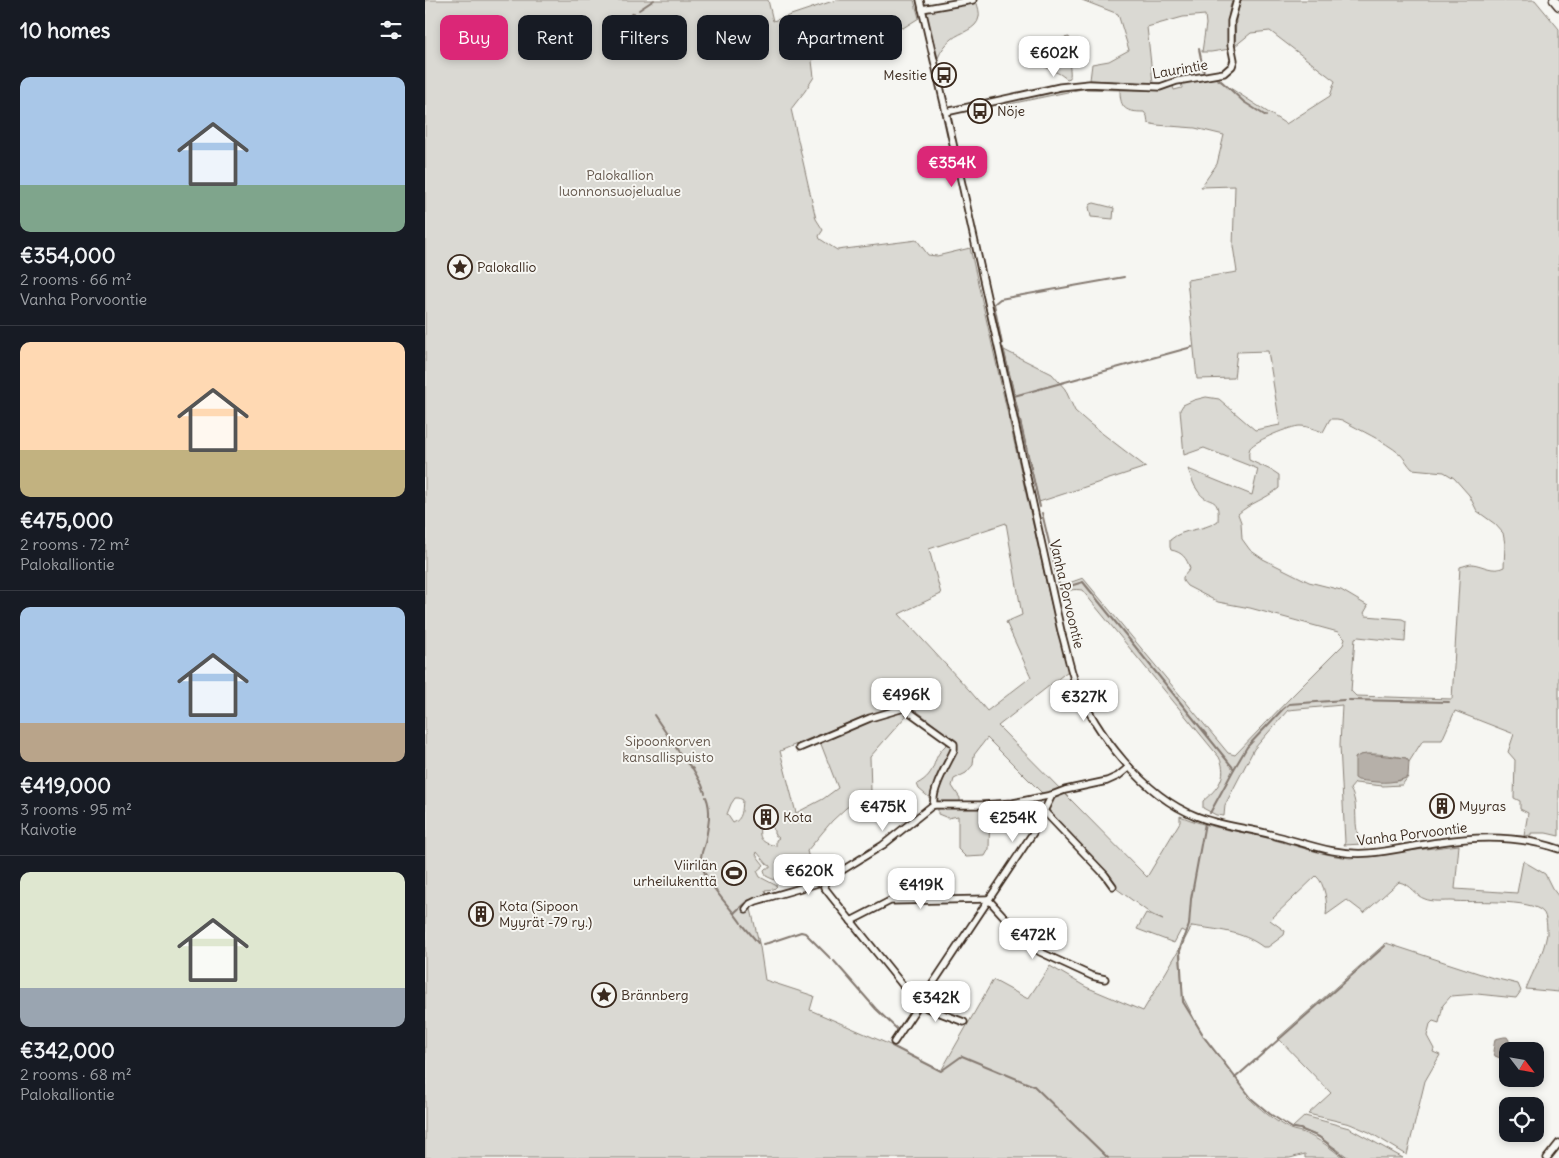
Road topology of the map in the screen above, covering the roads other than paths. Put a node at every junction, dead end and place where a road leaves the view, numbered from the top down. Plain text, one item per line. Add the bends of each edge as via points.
1 (920, 0) edge
2 (973, 0) edge
3 (1237, 0) edge
4 (1554, 0) edge
5 (1559, 6) edge
6 (922, 9) junction
7 (946, 112) junction
8 (799, 748) dead end
9 (1129, 767) junction
10 (1052, 795) junction
11 (935, 805) junction
12 (1044, 811) junction
13 (1559, 849) edge
14 (825, 881) junction
15 (1113, 886) dead end
16 (988, 899) junction
17 (746, 909) dead end
18 (851, 921) junction
19 (1105, 978) dead end
20 (920, 1002) junction
21 (964, 1022) dead end
22 (893, 1042) dead end
23 (1559, 1143) edge
24 (1547, 1158) edge

1 - 6 street, Vanha Porvoontie
2 - 6 street
3 - 7 street, Laurintie via 1231,21 1232,66 1224,73 1161,87 1089,84 1060,87
4 - 5 main road
6 - 7 street, Vanha Porvoontie
7 - 9 street, Vanha Porvoontie via 1047,571 1075,682 1092,715
8 - 11 street via 869,718 904,708 954,744 935,792
9 - 10 street via 1107,781
9 - 13 street, Vanha Porvoontie via 1167,800 1195,816 1338,852 1368,853 1494,838 1526,840
10 - 11 street via 1008,804
10 - 12 street
11 - 14 street via 883,845
12 - 15 street
12 - 16 street via 1033,833
14 - 17 street via 756,901
14 - 18 street via 824,886
16 - 18 street via 890,901
16 - 19 street via 1040,952 1092,976
16 - 20 street
18 - 20 street via 909,993
20 - 21 street
20 - 22 street
23 - 24 street

